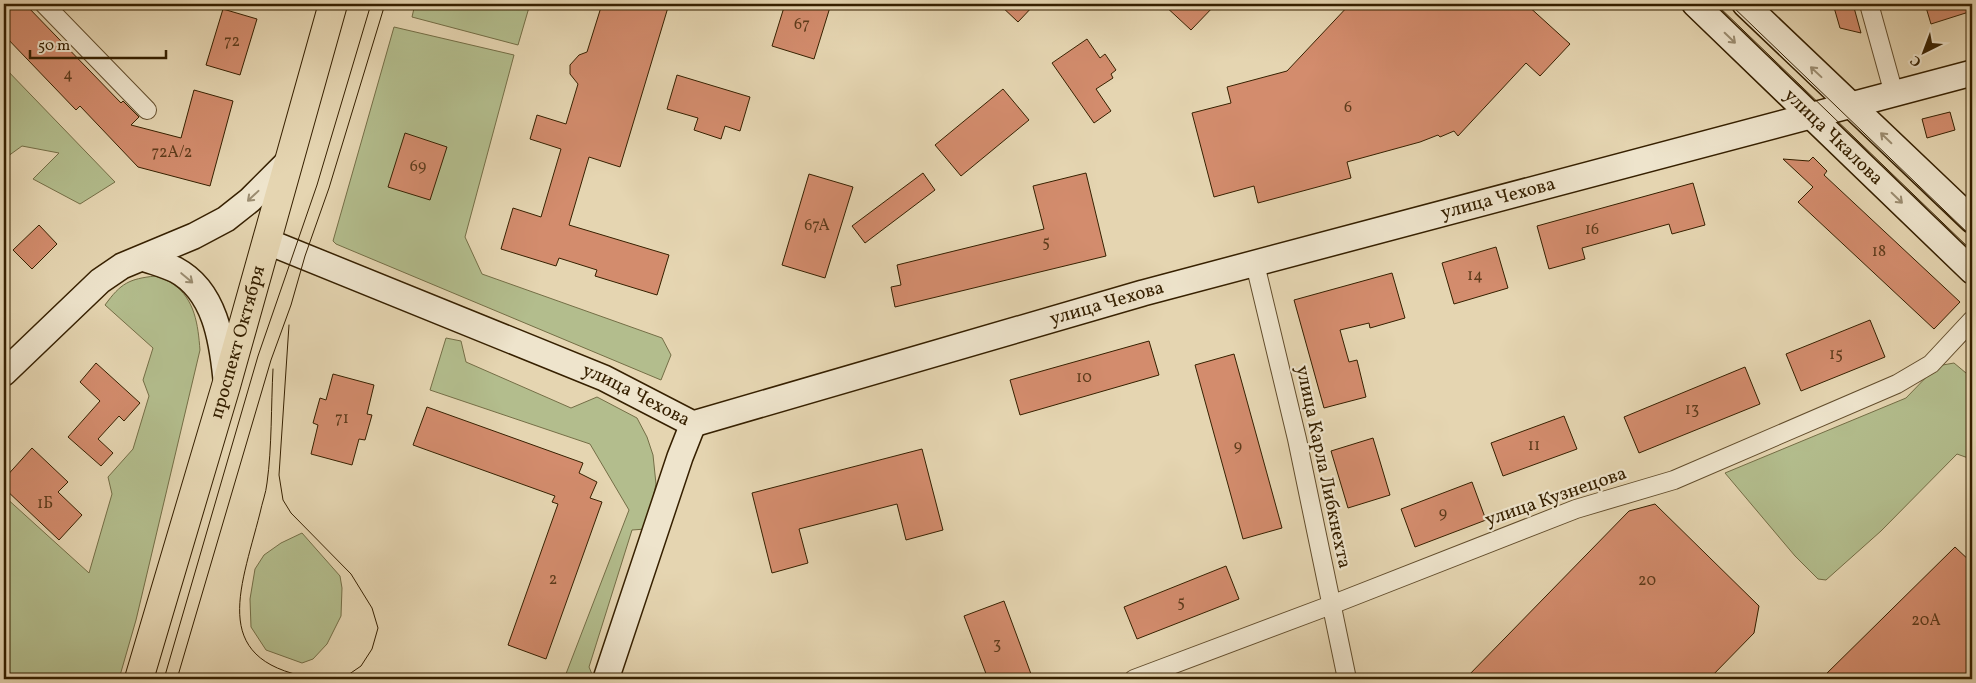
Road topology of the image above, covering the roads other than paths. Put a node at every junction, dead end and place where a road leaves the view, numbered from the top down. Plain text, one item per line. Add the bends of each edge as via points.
1 (44, 4) edge
2 (333, 4) edge
3 (1695, 4) edge
4 (1745, 4) edge
5 (1870, 4) edge
6 (1972, 73) edge
7 (1894, 94) junction
8 (1852, 105) junction
9 (146, 110) dead end
10 (1811, 116) junction
11 (288, 162) junction
12 (1972, 220) edge
13 (266, 241) junction
14 (143, 258) junction
15 (1255, 264) junction
16 (1972, 271) edge
17 (1972, 320) edge
18 (4, 373) edge
19 (226, 386) junction
20 (694, 424) junction
21 (1331, 605) junction
22 (139, 679) edge
23 (606, 679) edge
24 (1134, 679) edge
25 (1346, 679) edge

1 - 9 street
2 - 11 main road, проспект Октября
3 -> 10 street, улица Чкалова
8 -> 4 street, улица Чкалова
5 - 7 street
6 - 7 street, улица Чехова
7 - 8 street, улица Чехова
8 - 10 street, улица Чехова
12 -> 8 street, улица Чкалова
10 - 15 street, улица Чехова
10 -> 16 street, улица Чкалова
11 - 13 main road, проспект Октября
11 -> 14 street via 226,219
13 - 19 main road, проспект Октября
13 - 20 street, улица Чехова via 604,378
14 - 18 street via 122,266 100,282
14 -> 19 street via 175,270 202,293 223,345
15 - 20 street, улица Чехова via 1143,293
15 - 21 street, улица Карла Либкнехта via 1297,439
17 - 21 street, улица Кузнецова via 1931,364 1897,384 1674,480 1576,509
19 - 22 main road, проспект Октября
20 - 23 street
21 - 24 street, улица Кузнецова
21 - 25 street, улица Карла Либкнехта

